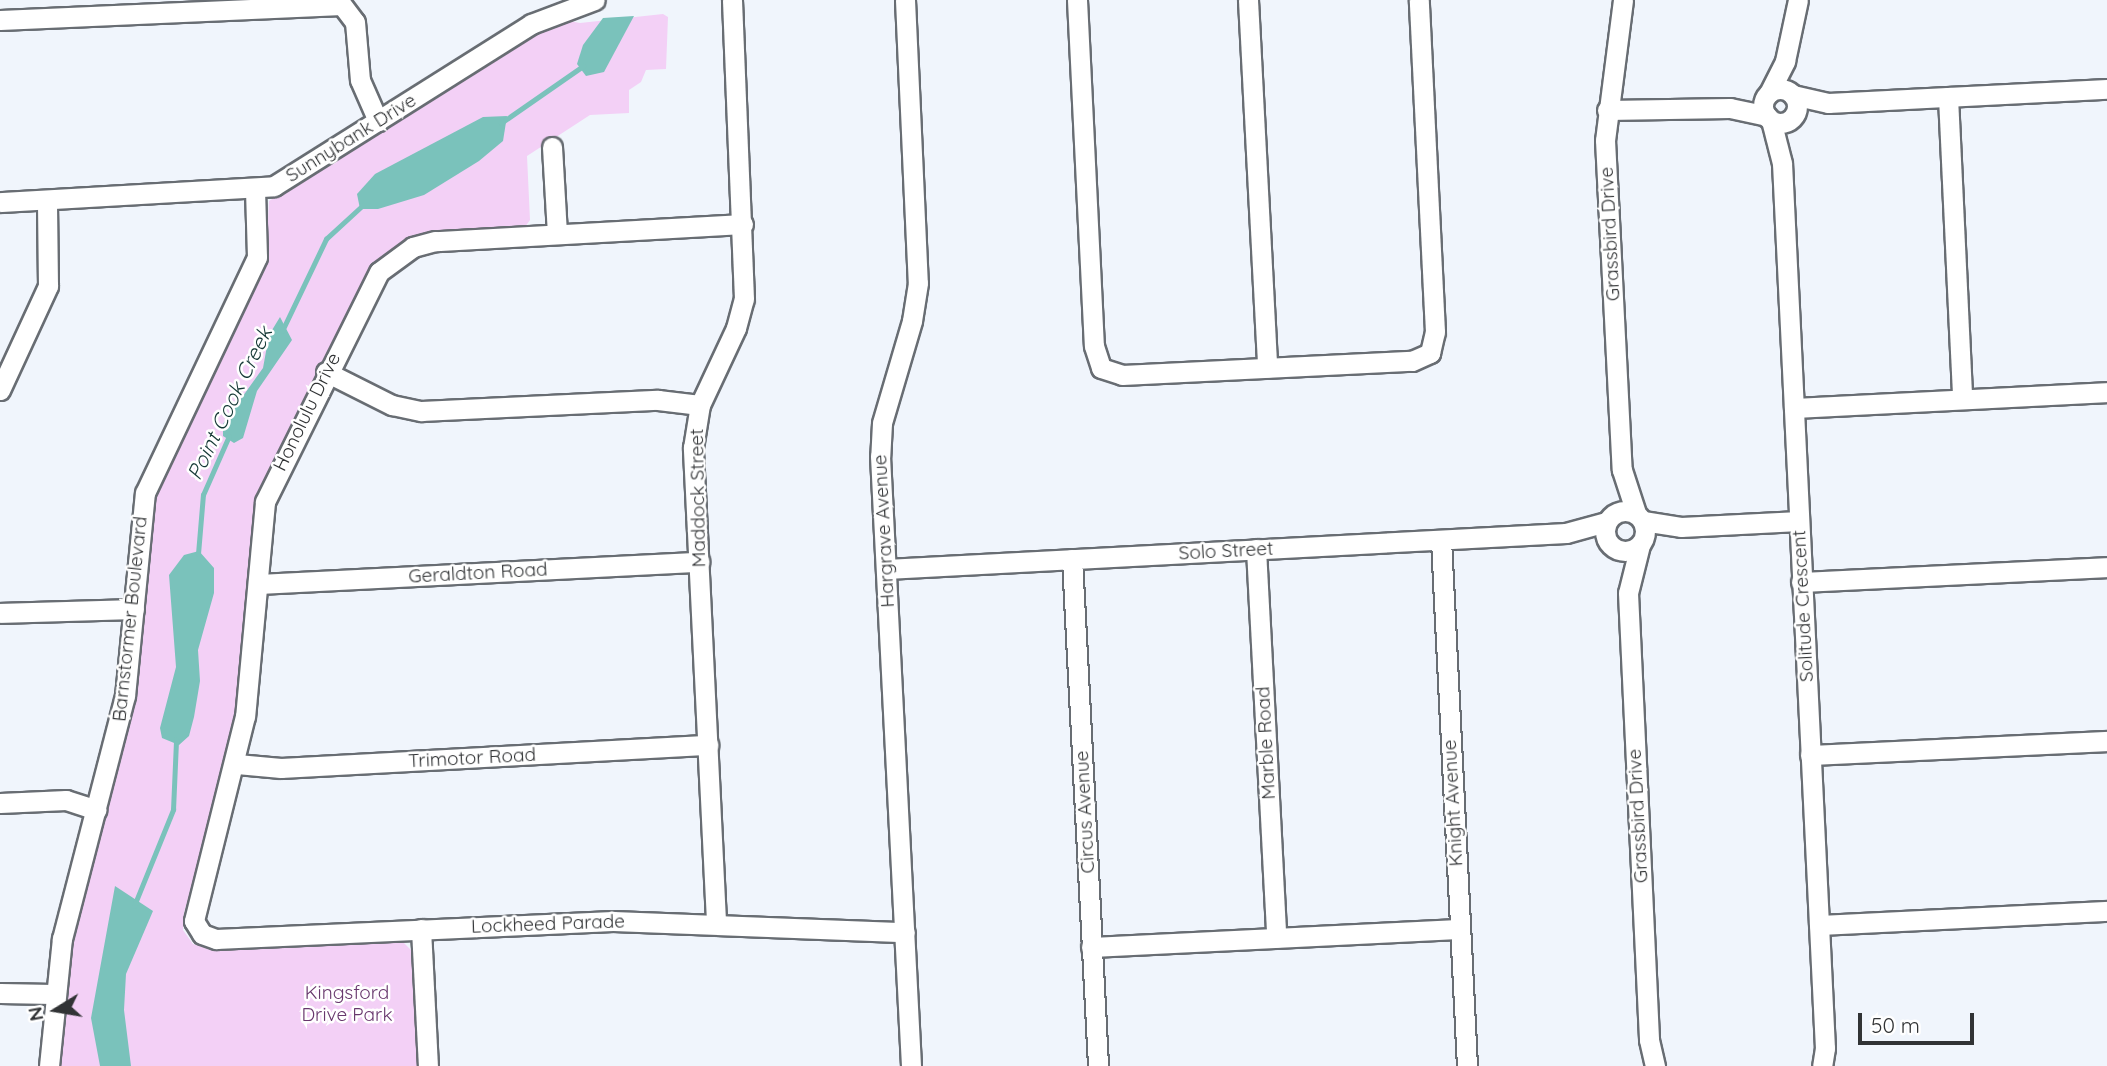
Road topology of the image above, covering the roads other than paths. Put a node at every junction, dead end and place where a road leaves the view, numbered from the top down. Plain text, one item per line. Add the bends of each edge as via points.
1 (596, 0) edge
2 (732, 0) edge
3 (905, 0) edge
4 (1077, 0) edge
5 (1248, 0) edge
6 (1419, 0) edge
7 (1623, 0) edge
8 (1798, 0) edge
9 (543, 8) edge
10 (0, 20) edge
11 (2107, 89) edge
12 (1948, 97) junction
13 (1780, 106) junction
14 (1607, 110) junction
15 (378, 121) junction
16 (552, 147) dead end
17 (255, 188) junction
18 (47, 200) junction
19 (0, 202) edge
20 (743, 224) junction
21 (556, 234) junction
22 (1267, 368) junction
23 (326, 372) junction
24 (0, 390) edge
25 (2107, 392) edge
26 (1962, 399) junction
27 (700, 405) junction
28 (1794, 408) junction
29 (1622, 470) junction
30 (1639, 517) junction
31 (1609, 518) junction
32 (1799, 522) junction
33 (1681, 527) junction
34 (1566, 533) junction
35 (1441, 540) junction
36 (1641, 543) junction
37 (1612, 547) junction
38 (1256, 549) junction
39 (1072, 559) junction
40 (699, 562) junction
41 (2107, 567) edge
42 (886, 569) junction
43 (1801, 582) junction
44 (258, 584) junction
45 (1628, 593) junction
46 (134, 609) junction
47 (0, 613) edge
48 (2107, 741) edge
49 (708, 746) junction
50 (1811, 755) junction
51 (237, 764) junction
52 (0, 803) edge
53 (96, 810) junction
54 (2107, 911) edge
55 (716, 921) junction
56 (1819, 925) junction
57 (196, 926) joint
58 (421, 929) junction
59 (1459, 929) junction
60 (905, 932) junction
61 (1276, 937) junction
62 (1091, 947) junction
63 (0, 993) edge
64 (53, 994) junction
65 (1649, 1040) junction
66 (1826, 1060) edge
67 (49, 1066) edge
68 (428, 1066) edge
69 (911, 1066) edge
70 (1098, 1066) edge
71 (1467, 1066) edge
72 (1646, 1066) edge
73 (1655, 1066) edge

1 - 9 street, Sunnybank Drive
2 - 20 street, Maddock Street
3 - 42 street, Hargrave Avenue via 918,283 912,321 882,423
4 - 22 street via 1094,346 1104,372 1122,376
5 - 22 street
6 - 22 street via 1435,332 1430,353 1412,360
7 - 14 street, Grassbird Drive
8 - 13 street, Solitude Crescent
9 - 15 street, Sunnybank Drive
10 - 15 street via 342,5 355,22 360,80
11 - 12 street
12 - 13 street
12 - 26 street
13 - 14 street
13 - 28 street, Solitude Crescent
14 - 29 street, Grassbird Drive
15 - 17 street, Sunnybank Drive via 290,177
16 - 21 street
17 - 18 street, Sunnybank Drive
17 - 46 street, Barnstormer Boulevard via 257,257 145,493
18 - 19 street, Sunnybank Drive
18 - 24 street via 48,286
20 - 21 street, Honolulu Drive
20 - 27 street, Maddock Street via 746,286 741,315
21 - 23 street, Honolulu Drive via 457,238 404,252 372,282
23 - 27 street via 392,405 421,411 674,400
23 - 44 street, Honolulu Drive via 267,494
25 - 26 street
26 - 28 street
27 - 40 street, Maddock Street via 693,448
28 - 32 street, Solitude Crescent
29 - 30 street, Grassbird Drive
29 - 31 street, Grassbird Drive
30 - 31 street via 1624,510
30 - 33 street
30 - 36 street
31 - 34 street, Solo Street
31 - 37 street
32 - 33 street
32 - 43 street, Solitude Crescent
33 - 36 street
34 - 35 street, Solo Street
34 - 37 street, Solo Street
35 - 38 street, Solo Street
35 - 59 street, Knight Avenue
36 - 37 street via 1629,551
36 - 45 street, Grassbird Drive
37 - 45 street, Grassbird Drive
38 - 39 street, Solo Street
38 - 61 street, Marble Road
39 - 42 street, Solo Street
39 - 62 street, Circus Avenue
40 - 44 street, Geraldton Road
40 - 49 street, Maddock Street
41 - 43 street
42 - 60 street, Hargrave Avenue
43 - 50 street, Solitude Crescent
44 - 51 street, Honolulu Drive
45 - 65 street, Grassbird Drive
46 - 47 street
46 - 53 street, Barnstormer Boulevard via 121,719
48 - 50 street
49 - 51 street, Trimotor Road via 281,768
49 - 55 street, Maddock Street
50 - 56 street, Solitude Crescent
51 - 57 street, Honolulu Drive via 196,900
52 - 53 street via 66,800
53 - 64 street, Barnstormer Boulevard via 69,904
54 - 56 street
55 - 58 street, Lockheed Parade
55 - 60 street, Lockheed Parade
56 - 66 street, Solitude Crescent
57 - 58 street, Lockheed Parade via 206,937 222,940
58 - 68 street
59 - 61 street
59 - 71 street, Knight Avenue
60 - 69 street, Hargrave Avenue
61 - 62 street
62 - 70 street, Circus Avenue
63 - 64 street
64 - 67 street, Barnstormer Boulevard
65 - 72 street, Grassbird Drive
65 - 73 street, Grassbird Drive

